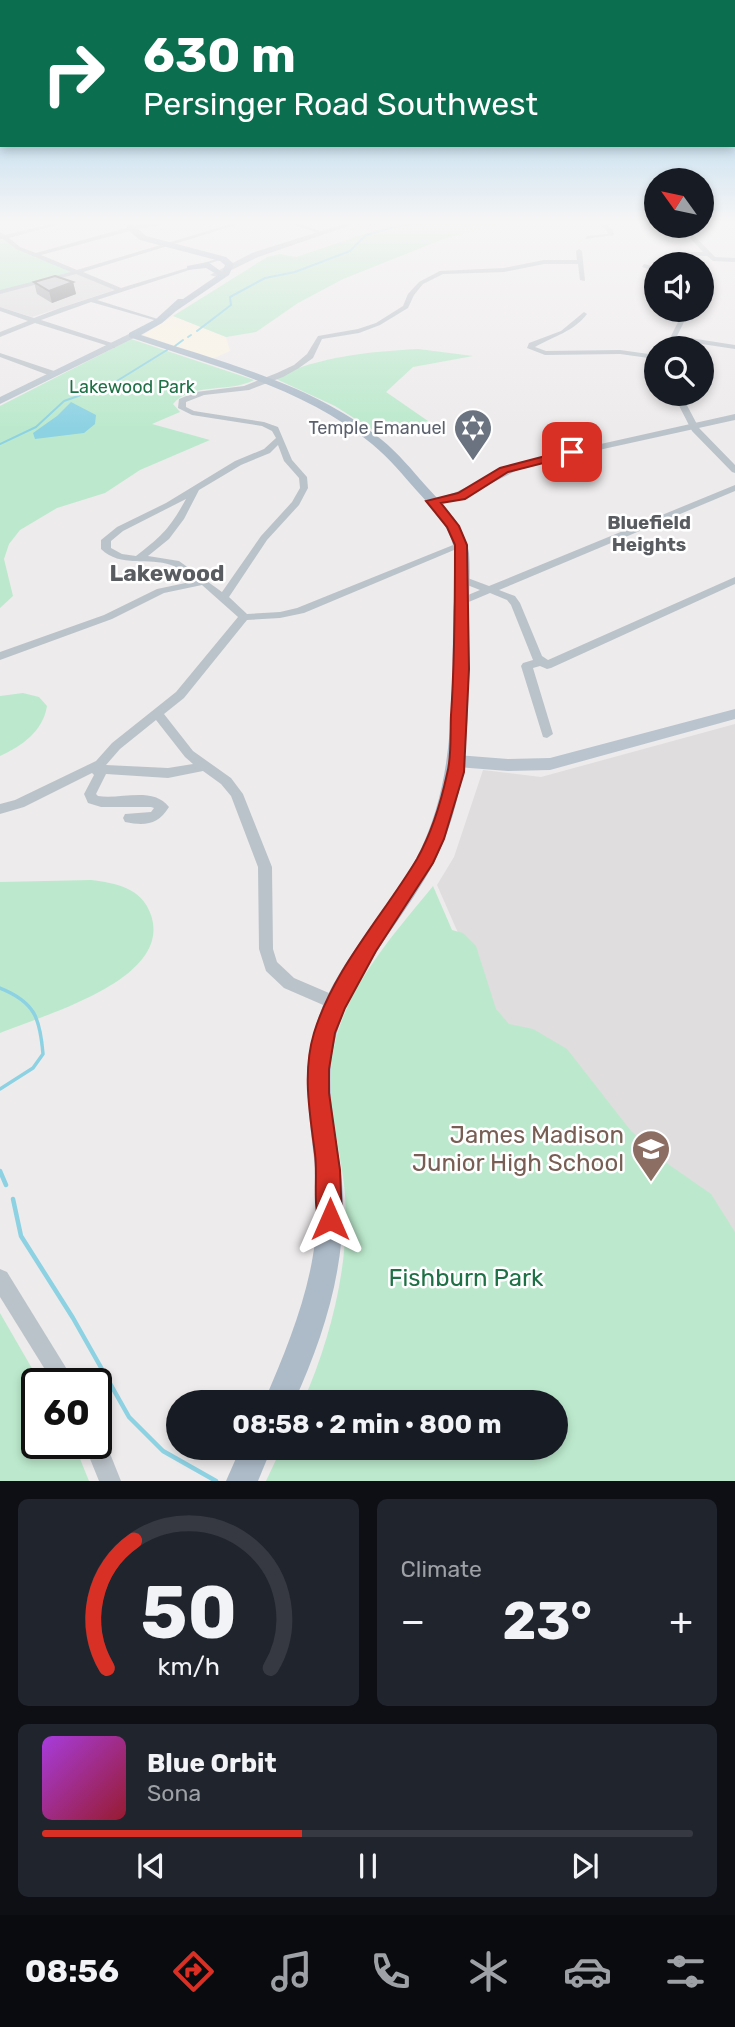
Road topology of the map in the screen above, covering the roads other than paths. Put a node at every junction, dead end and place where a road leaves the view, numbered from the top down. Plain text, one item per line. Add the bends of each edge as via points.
1 (121, 290) edge
2 (196, 290) edge
3 (203, 290) edge
4 (206, 290) edge
5 (415, 290) edge
6 (90, 300) junction
7 (187, 302) junction
8 (175, 308) junction
9 (0, 309) edge
10 (584, 314) dead end
11 (33, 320) junction
12 (159, 321) junction
13 (0, 335) edge
14 (133, 335) junction
15 (714, 343) edge
16 (112, 346) junction
17 (735, 346) edge
18 (0, 355) edge
19 (644, 356) edge
20 (54, 374) junction
21 (263, 380) junction
22 (0, 401) edge
23 (683, 406) edge
24 (735, 417) edge
25 (692, 425) junction
26 (280, 438) junction
27 (735, 470) edge
28 (735, 488) edge
29 (196, 489) junction
30 (432, 501) junction
31 (461, 545) junction
32 (137, 557) junction
33 (461, 579) junction
34 (735, 580) edge
35 (203, 582) junction
36 (491, 589) junction
37 (222, 599) junction
38 (460, 602) junction
39 (244, 617) junction
40 (0, 656) edge
41 (540, 662) junction
42 (158, 714) junction
43 (735, 715) edge
44 (547, 734) dead end
45 (457, 761) junction
46 (205, 766) junction
47 (98, 768) junction
48 (0, 809) edge
49 (131, 818) dead end
50 (337, 1004) junction
51 (0, 1279) edge
52 (56, 1368) edge
53 (284, 1390) edge
54 (101, 1459) edge
55 (110, 1481) edge

1 - 6 street
2 - 8 main road
3 - 7 main road
4 - 7 main road
5 - 21 street via 400,312 364,330 320,337 307,358
6 - 11 street
6 - 12 street
7 - 8 main road
8 - 12 main road
9 - 11 street
10 - 19 street via 571,328 531,348 545,353
11 - 13 street
11 - 16 street
12 - 14 main road
14 - 16 main road
14 - 21 main road
15 - 17 street
16 - 20 main road
18 - 20 street
20 - 22 main road
21 - 26 street via 238,390 191,395 180,404 192,413 264,424
21 - 30 main road via 354,424 389,452
23 - 25 street
24 - 25 street
25 - 27 street
25 - 30 street via 523,464 461,496
26 - 29 street via 267,451
26 - 37 street via 288,461 303,477 304,488
28 - 36 street
29 - 32 street via 163,540
29 - 32 street via 106,540 111,554
30 - 31 main road via 453,526
31 - 33 main road
31 - 39 street via 300,611
32 - 35 street via 175,563
33 - 36 street
33 - 38 main road
34 - 41 street via 547,665
35 - 37 street
35 - 40 street via 161,591 108,617
36 - 38 street
36 - 41 street via 508,595 516,605
37 - 39 street
38 - 45 main road
39 - 42 street via 180,695
41 - 44 street via 527,666
42 - 46 street
42 - 47 street via 116,746
43 - 45 main road via 550,764
45 - 50 main road via 436,839
46 - 47 street via 168,773
46 - 50 street via 237,794 263,858 266,949 271,966 304,992
47 - 48 street
47 - 49 street via 90,794 93,800 147,801 162,807 155,817
50 - 53 main road via 324,1033 318,1069 329,1236 314,1311
51 - 52 street
54 - 55 street

